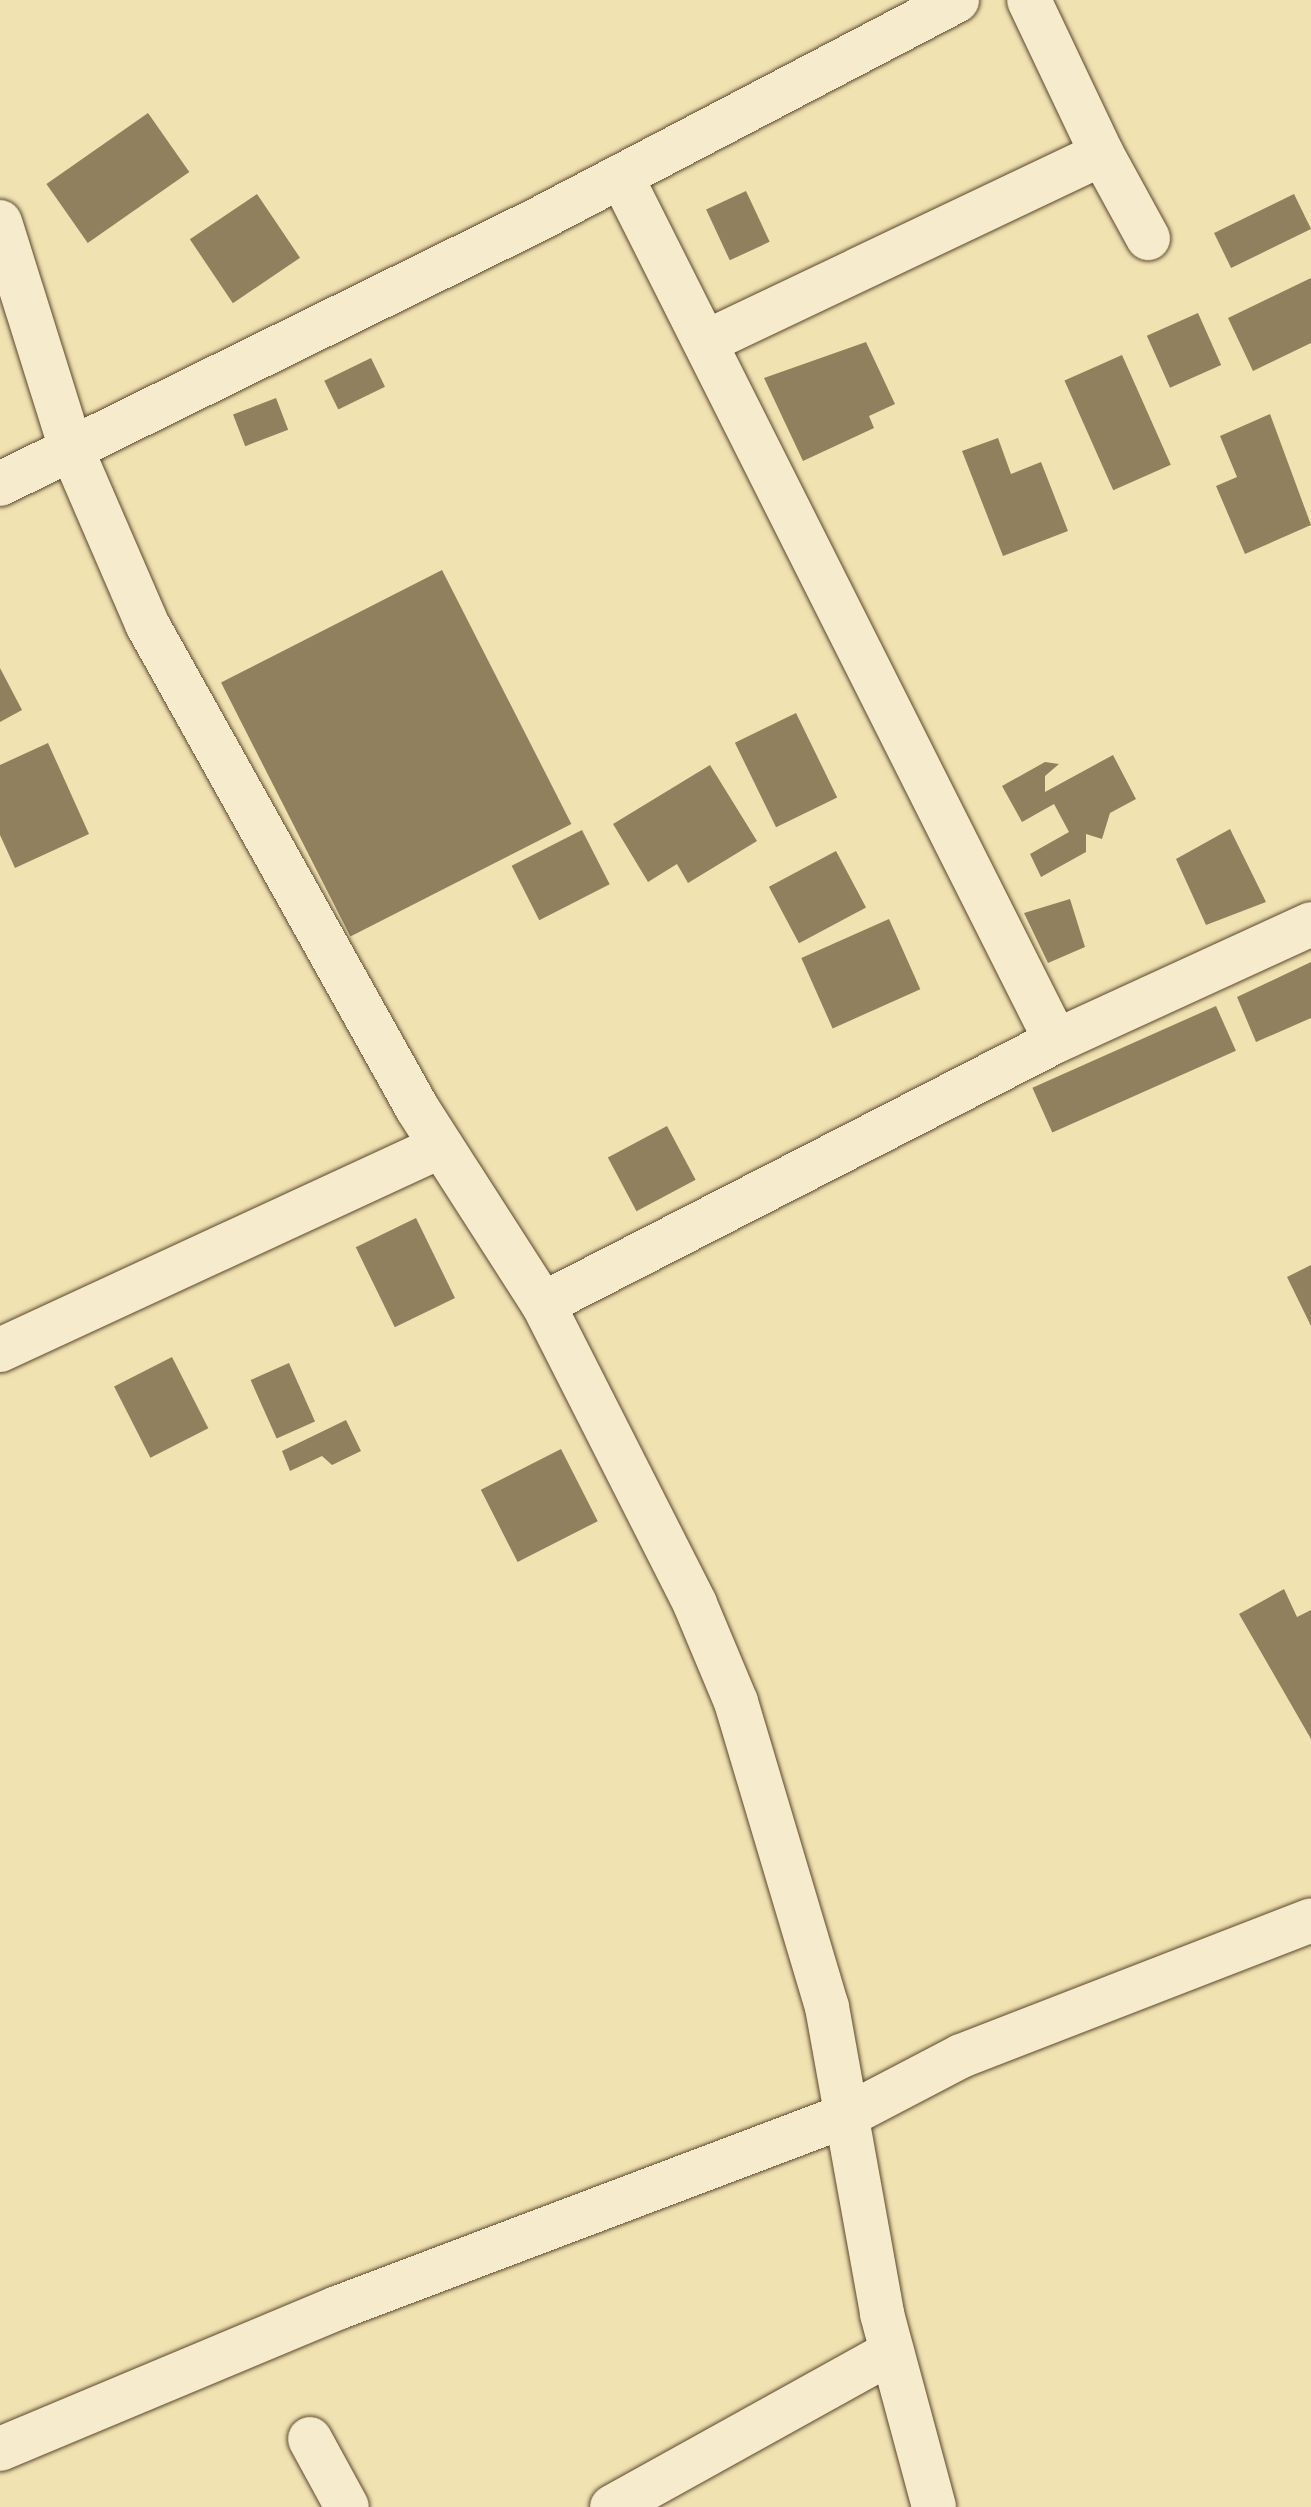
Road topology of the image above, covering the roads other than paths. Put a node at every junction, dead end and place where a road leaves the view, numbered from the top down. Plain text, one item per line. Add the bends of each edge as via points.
1 (957, 0) edge
2 (1029, 0) edge
3 (1102, 154) junction
4 (621, 176) junction
5 (0, 222) edge
6 (1148, 238) dead end
7 (708, 341) junction
8 (71, 448) junction
9 (0, 484) edge
10 (1311, 924) edge
11 (1056, 1041) junction
12 (441, 1146) junction
13 (543, 1304) junction
14 (3, 1342) edge
15 (1311, 1920) edge
16 (850, 2114) junction
17 (892, 2352) junction
18 (310, 2439) dead end
19 (0, 2449) edge
20 (347, 2507) edge
21 (612, 2507) edge
22 (934, 2507) edge

1 - 4 street
2 - 3 street
3 - 6 street
3 - 7 street
4 - 7 street
4 - 8 street
5 - 8 street
7 - 11 street
8 - 9 street
8 - 12 street via 147,624
10 - 11 street
11 - 13 street
12 - 13 street
12 - 14 street
13 - 16 street via 695,1604 736,1702 800,1898
15 - 16 street via 961,2056
16 - 17 street via 860,2201
16 - 19 street via 337,2308
17 - 21 street
17 - 22 street
18 - 20 street

